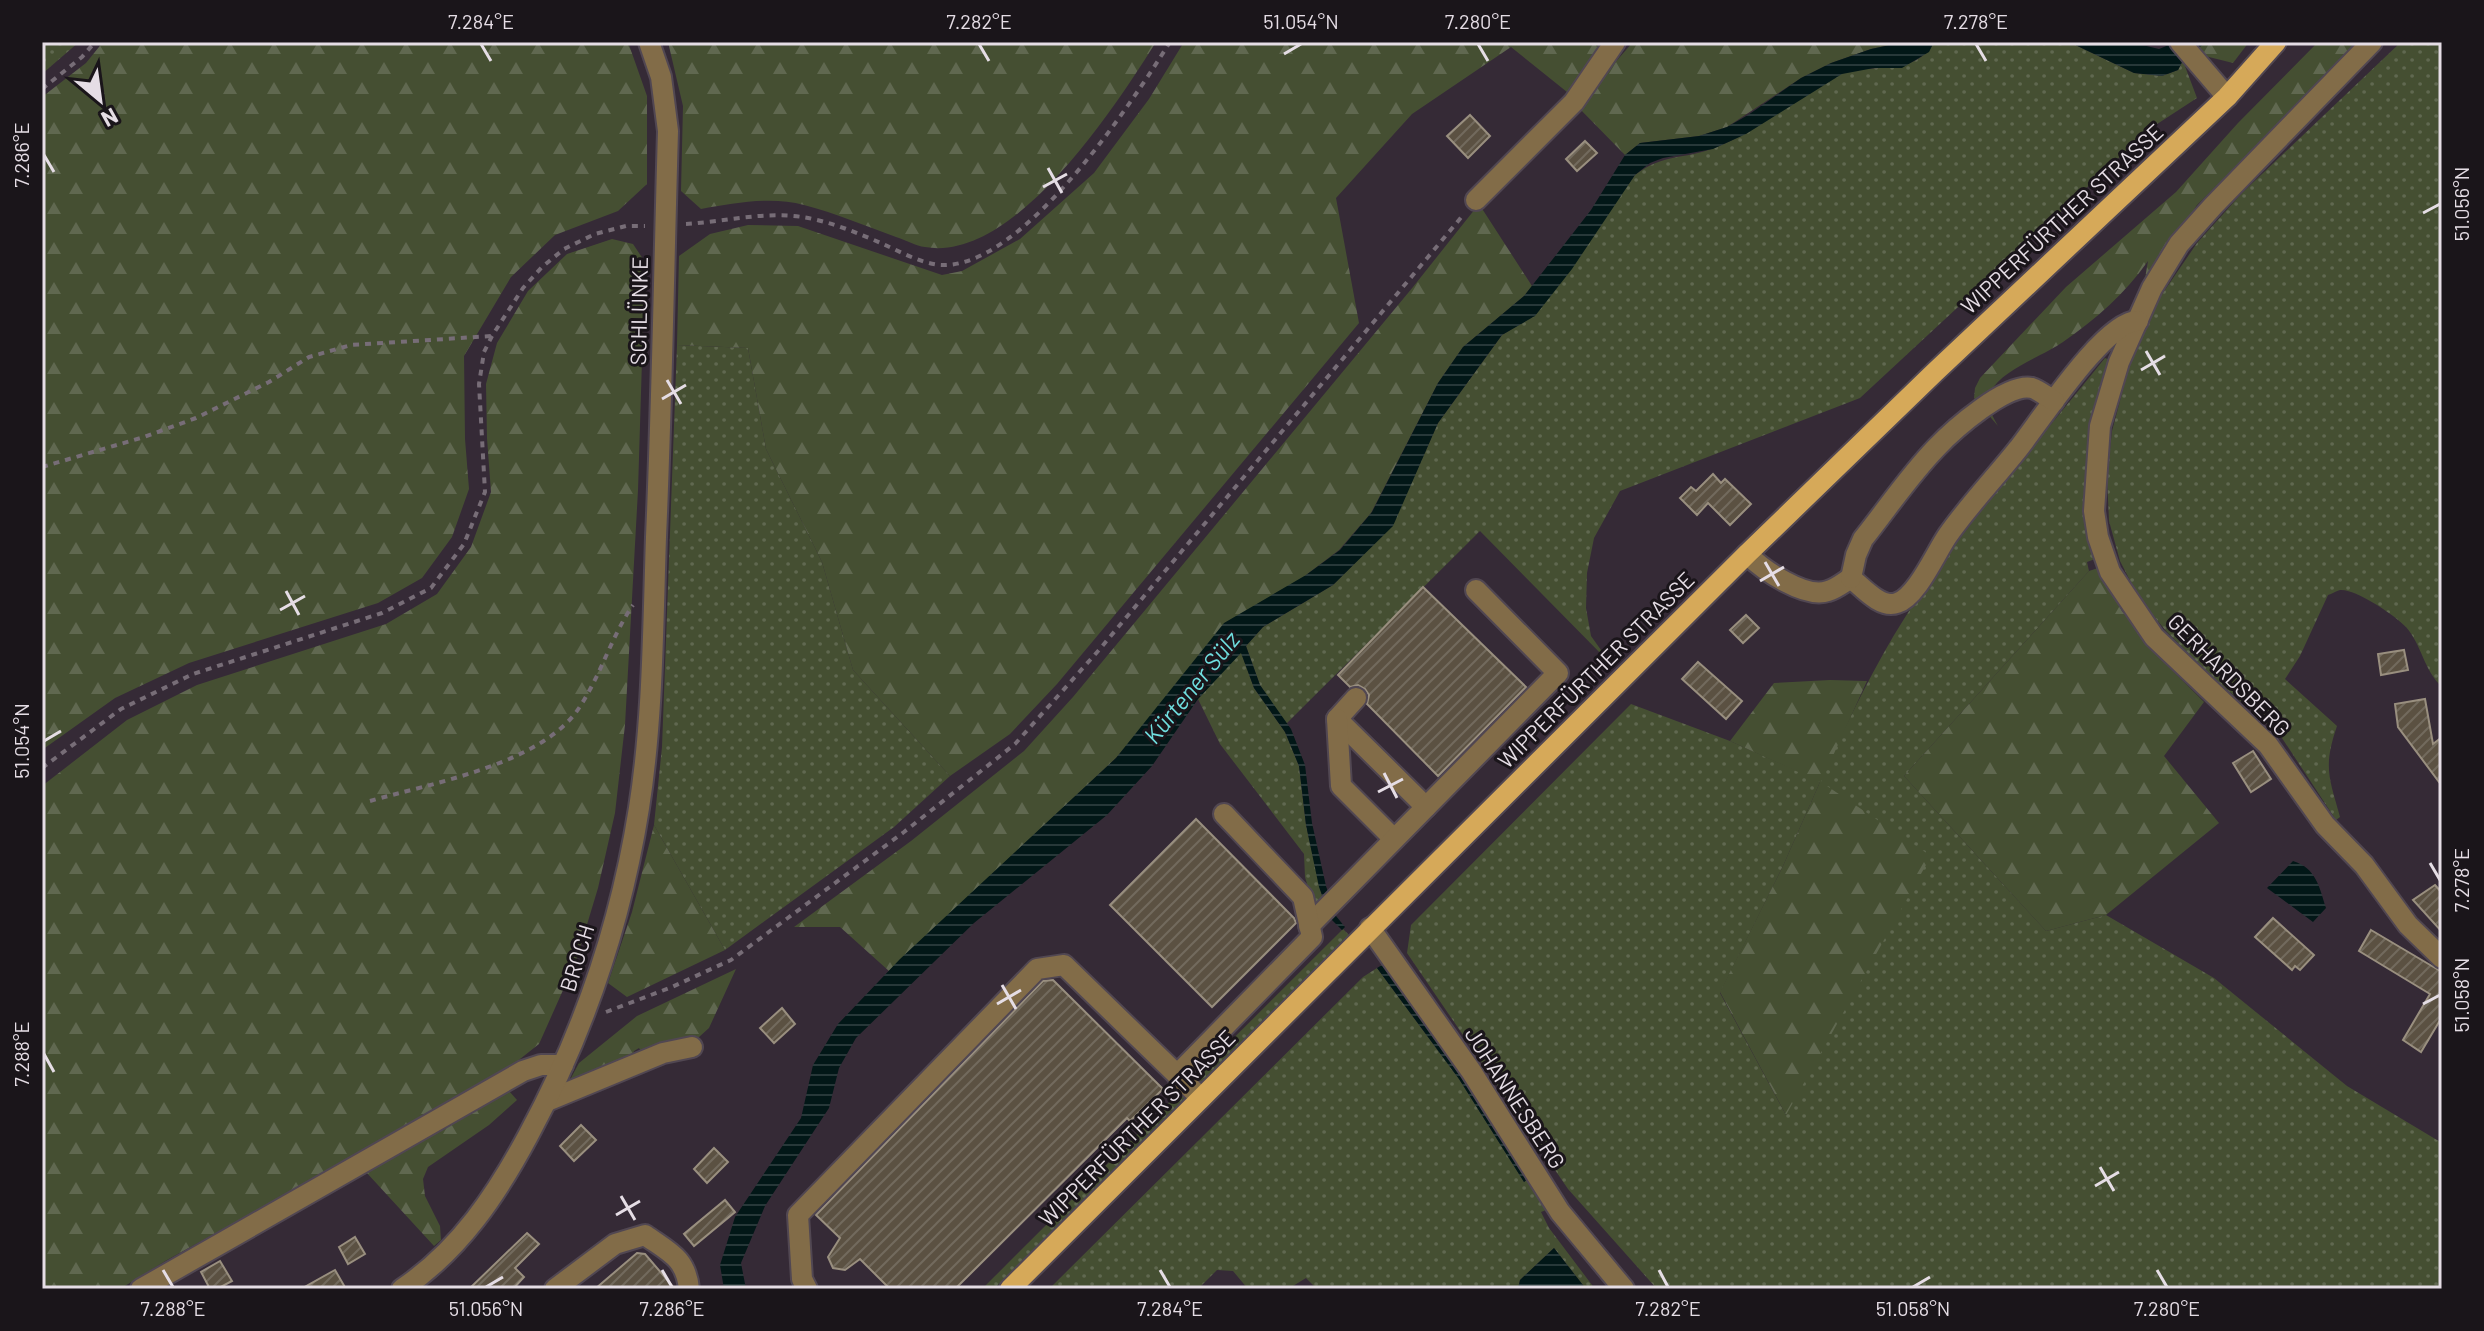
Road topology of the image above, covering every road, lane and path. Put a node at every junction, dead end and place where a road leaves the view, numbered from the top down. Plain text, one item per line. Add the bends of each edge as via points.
1 (95, 42) edge
2 (649, 42) edge
3 (1170, 42) edge
4 (1615, 42) edge
5 (2180, 42) edge
6 (2276, 42) edge
7 (2372, 42) edge
8 (42, 89) edge
9 (2227, 97) junction
10 (1476, 200) joint
11 (664, 225) junction
12 (2138, 321) junction
13 (492, 336) junction
14 (2054, 401) junction
15 (42, 467) edge
16 (1747, 554) junction
17 (1851, 578) junction
18 (654, 584) junction
19 (1476, 590) dead end
20 (1356, 698) dead end
21 (1337, 719) junction
22 (42, 768) edge
23 (370, 801) dead end
24 (1426, 807) junction
25 (1224, 814) dead end
26 (1394, 839) junction
27 (1314, 922) junction
28 (1370, 928) junction
29 (2442, 958) edge
30 (584, 1019) junction
31 (692, 1047) dead end
32 (563, 1065) junction
33 (1177, 1075) junction
34 (1201, 1098) junction
35 (547, 1101) junction
36 (141, 1289) edge
37 (402, 1289) edge
38 (555, 1289) edge
39 (689, 1289) edge
40 (807, 1289) edge
41 (1010, 1289) edge
42 (1624, 1289) edge

1 - 8 path
2 - 11 street, SCHLÜNKE via 666,109
3 - 11 path via 1085,165 1016,233 974,258 955,264 926,262 801,217
4 - 10 street via 1574,102
5 - 9 street
6 - 9 main road, WIPPERFÜRTHER STRASSE
7 - 12 street, GERHARDSBERG via 2179,244
9 - 16 main road, WIPPERFÜRTHER STRASSE
10 - 30 path via 1015,744 731,960
11 - 13 path via 605,231 564,249 523,288
11 - 18 street, SCHLÜNKE
12 - 14 street via 2119,328 2077,369
12 - 29 street, GERHARDSBERG via 2100,426 2094,511 2110,572 2154,637 2268,745 2325,825
13 - 15 path via 351,345 309,357 196,418
13 - 22 path via 479,384 485,492 464,544 431,588 382,613 193,674 121,709
14 - 17 street via 2032,388 2018,388 1960,426 1935,448 1863,539
14 - 17 street via 1949,534 1904,601 1883,603
16 - 17 street via 1759,566 1810,592 1827,592
16 - 28 main road, WIPPERFÜRTHER STRASSE
18 - 23 path via 619,626 578,711 556,734 490,766
18 - 30 street, BROCH via 639,807 623,888
19 - 24 street via 1558,673
20 - 21 street
21 - 24 street
21 - 26 street via 1341,786
24 - 26 street
25 - 27 street via 1303,897
26 - 27 street
27 - 33 street via 1312,937
28 - 34 main road, WIPPERFÜRTHER STRASSE
28 - 42 street, JOHANNESBERG via 1471,1071 1560,1212
30 - 32 street, BROCH
31 - 35 street via 663,1053
32 - 35 street, BROCH
32 - 36 street via 523,1071
33 - 34 street
33 - 40 street via 1064,965 1037,969 798,1215
34 - 41 main road, WIPPERFÜRTHER STRASSE
35 - 37 street, BROCH via 472,1225 443,1257
38 - 39 street via 615,1244 645,1235 687,1271

